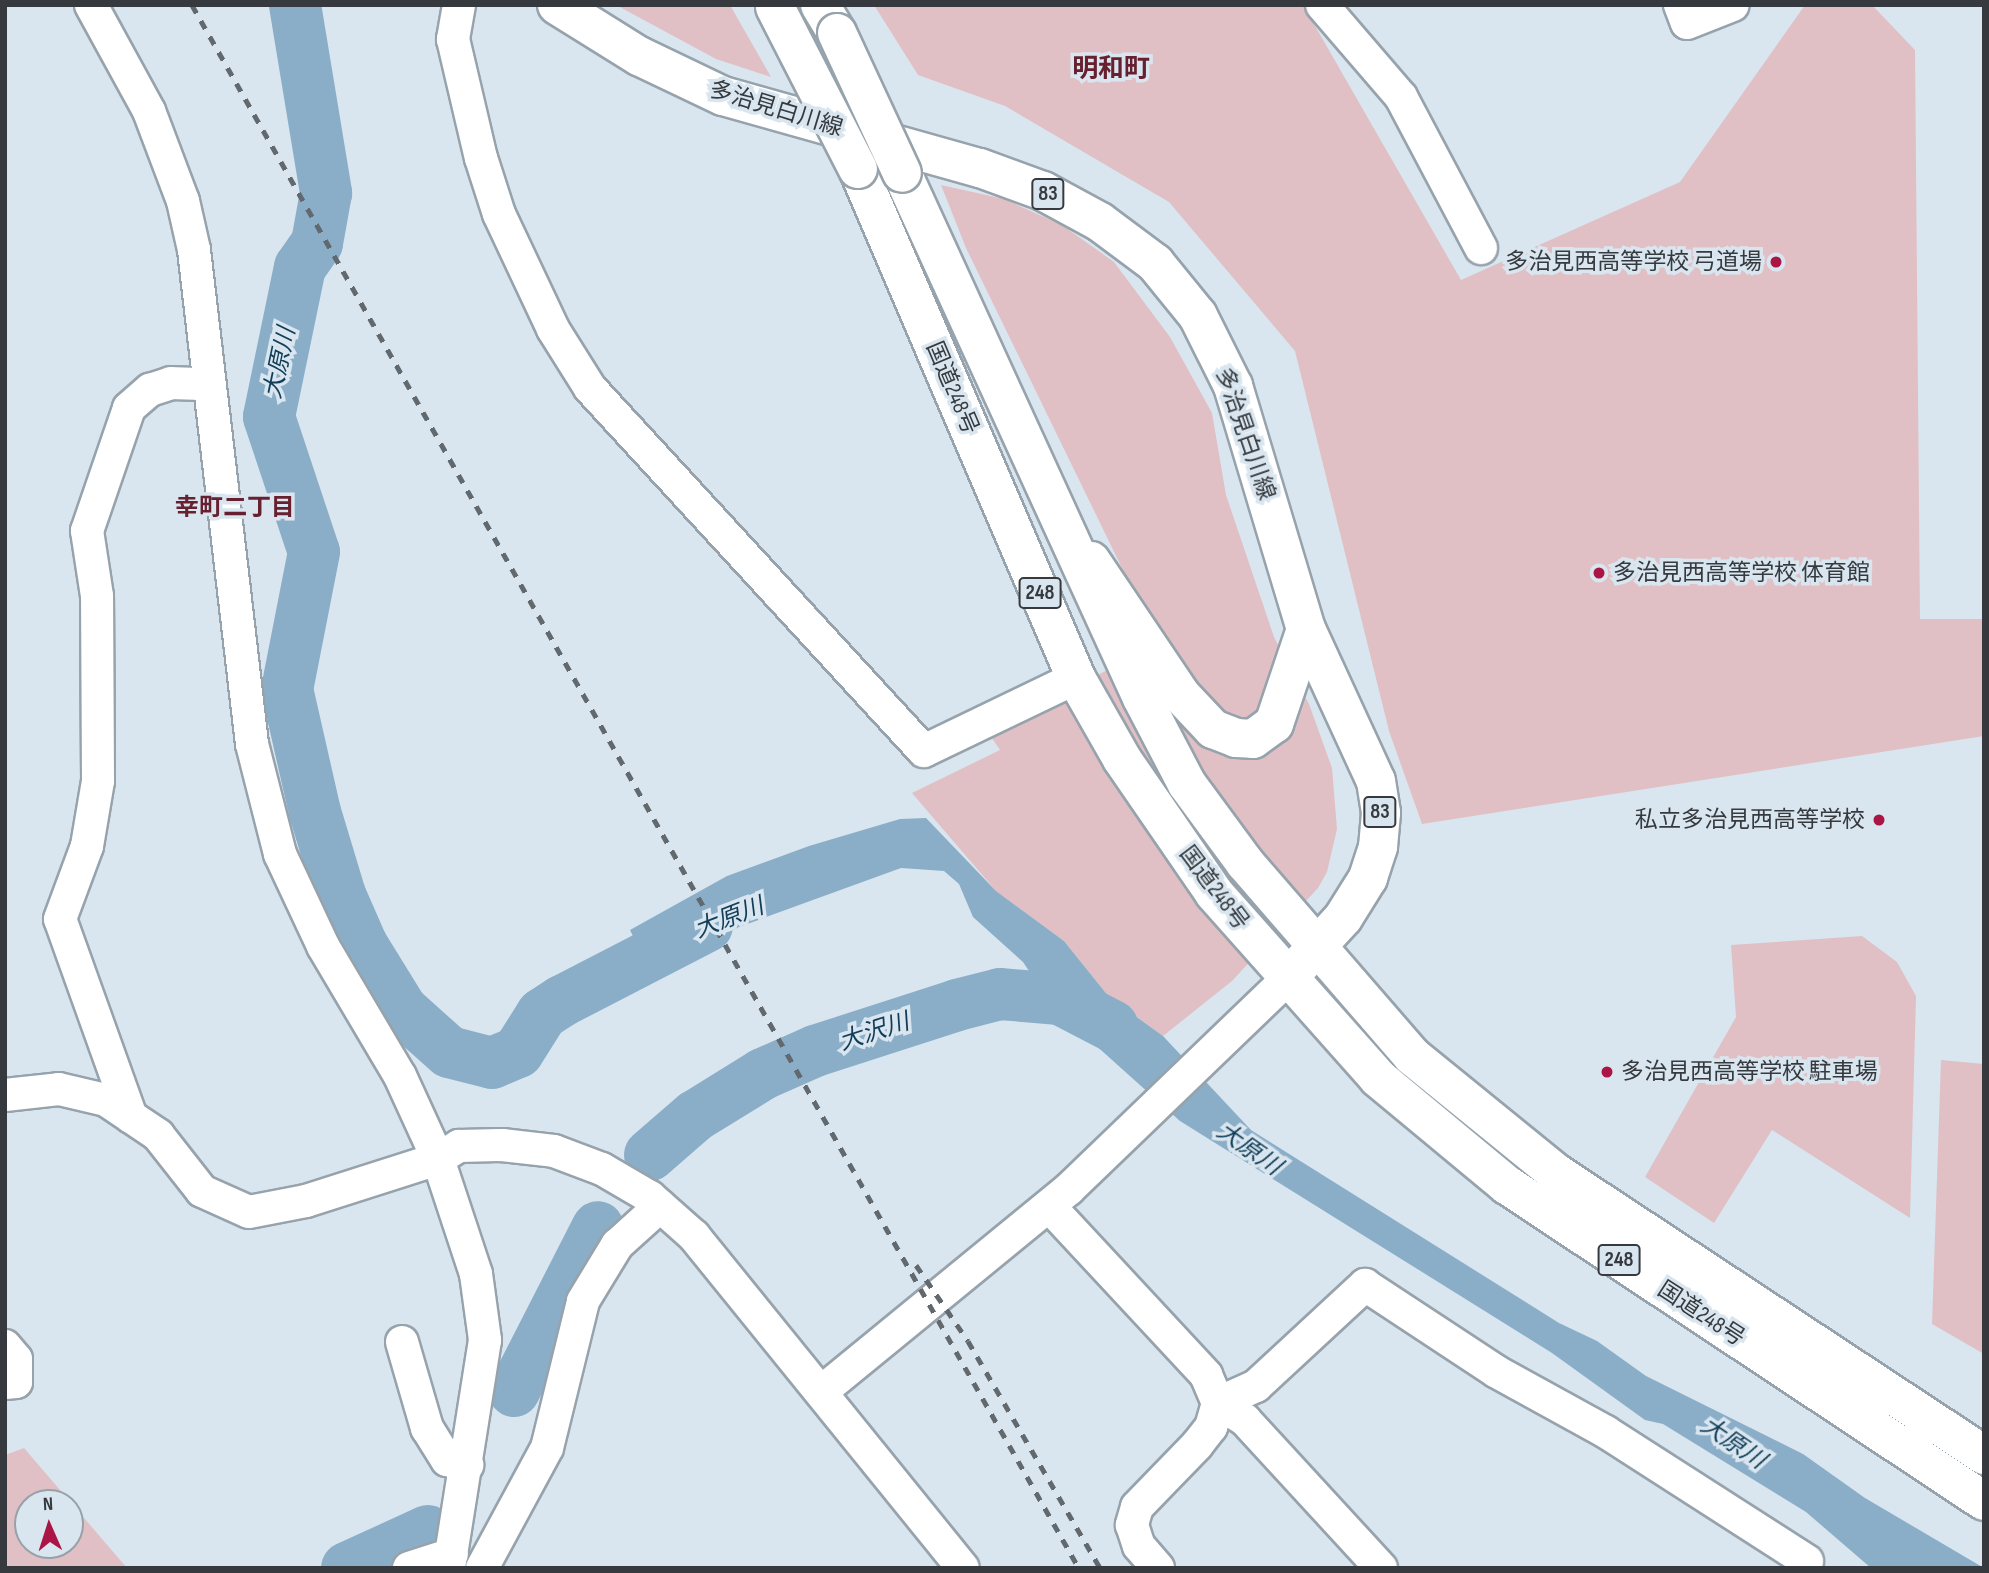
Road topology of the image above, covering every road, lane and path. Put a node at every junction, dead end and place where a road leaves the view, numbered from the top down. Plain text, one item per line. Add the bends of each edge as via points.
1 (92, 5) edge
2 (459, 5) edge
3 (557, 5) edge
4 (1322, 5) edge
5 (1680, 5) edge
6 (1732, 5) edge
7 (774, 6) edge
8 (828, 19) edge
9 (1481, 248) dead end
10 (209, 384) junction
11 (1055, 507) junction
12 (1306, 629) junction
13 (1076, 678) junction
14 (1319, 947) junction
15 (1287, 979) junction
16 (5, 1095) edge
17 (131, 1116) junction
18 (438, 1159) junction
19 (1059, 1198) junction
20 (660, 1206) junction
21 (402, 1342) dead end
22 (5, 1346) edge
23 (5, 1383) edge
24 (821, 1392) junction
25 (1218, 1402) junction
26 (1984, 1455) edge
27 (467, 1465) junction
28 (1984, 1501) edge
29 (451, 1561) edge
30 (1807, 1561) dead end
31 (947, 1562) edge
32 (408, 1568) edge
33 (482, 1568) edge
34 (1158, 1568) edge
35 (1381, 1568) edge

1 - 10 street via 149,111 183,201 194,250
2 - 13 street via 453,39 499,214 552,329 590,388 924,751
3 - 12 main road, 多治見白川線 / 83 via 639,57 723,96 980,168 1042,191 1100,222 1155,262 1198,316 1233,386
4 - 9 street via 1401,97
5 - 6 street via 1687,23
7 - 13 main road, 国道248号 / 248, bridge via 858,169
8 - 11 main road, 国道248号 / 248, bridge
10 - 17 street via 160,386 129,408 87,531 97,596 97,781 87,846 60,919
10 - 18 street via 252,744 280,854 323,946 400,1076
11 - 12 main road via 1181,695 1213,729 1253,739 1274,724
11 - 14 main road, 国道248号 / 248 via 1187,784 1245,863
12 - 14 main road, 多治見白川線 / 83 via 1376,780 1381,813 1378,847 1368,878
13 - 15 main road, 国道248号 / 248 via 1122,760 1214,892
14 - 15 main road, 多治見白川線 / 83
14 - 26 main road, 国道248号 / 248 via 1412,1056 1556,1174
15 - 19 street
15 - 28 main road, 国道248号 / 248 via 1378,1078 1507,1185
16 - 17 street via 59,1089 106,1100
17 - 18 street via 158,1135 202,1191 249,1212 306,1201
18 - 20 street via 459,1146 502,1144 554,1151 602,1169
18 - 27 street via 476,1274 485,1340
19 - 24 street
19 - 25 street via 1206,1375
20 - 24 street via 694,1236
20 - 33 street via 617,1245 583,1301 547,1448
21 - 27 street via 427,1427 447,1460
22 - 23 street via 16,1359 16,1382
24 - 31 street
25 - 30 street via 1256,1387 1364,1285 1477,1360 1606,1433
25 - 34 street via 1211,1427 1137,1507 1132,1525 1139,1546
25 - 35 street via 1245,1420
27 - 29 street
29 - 32 street

